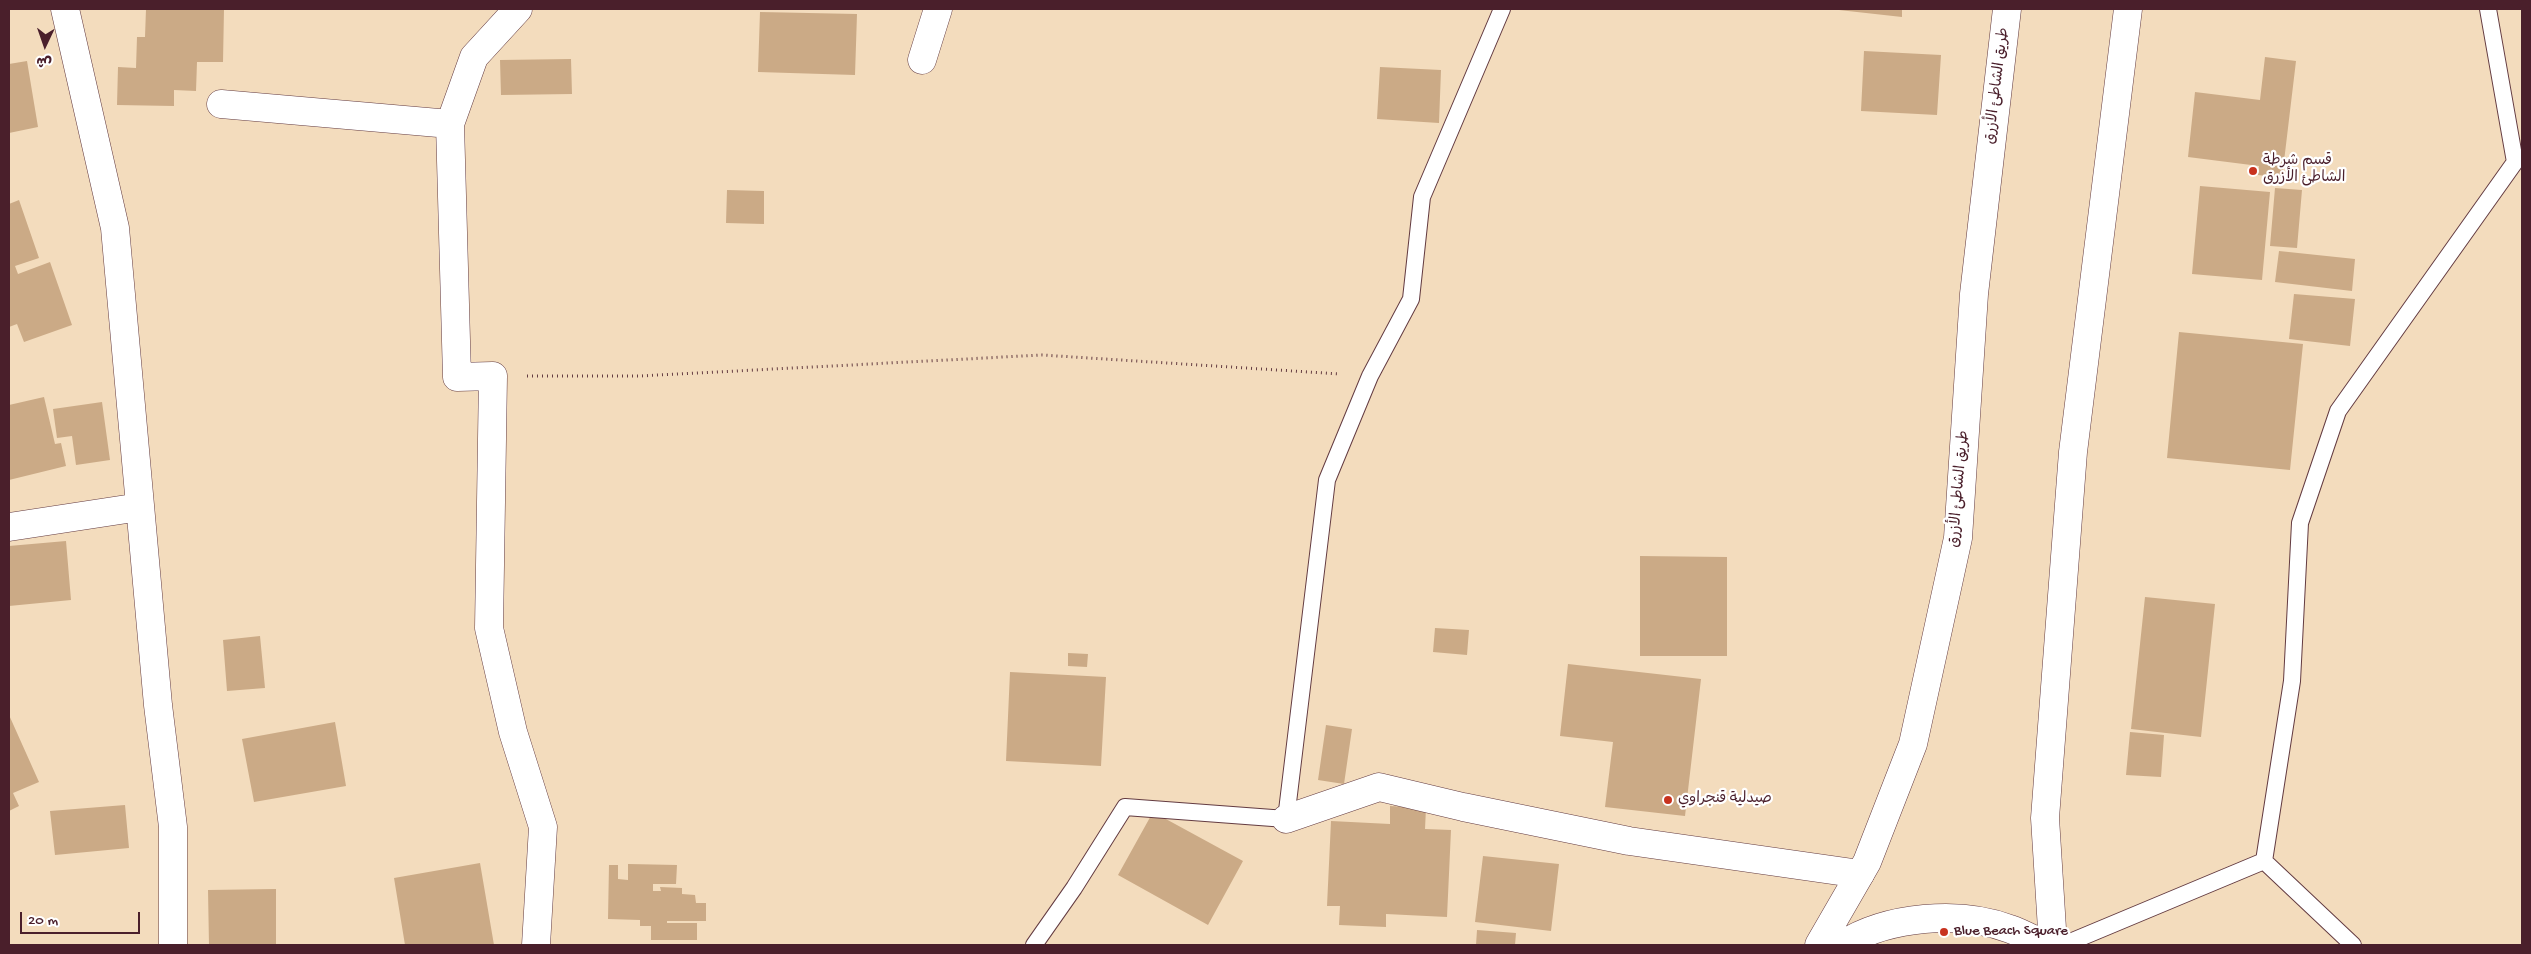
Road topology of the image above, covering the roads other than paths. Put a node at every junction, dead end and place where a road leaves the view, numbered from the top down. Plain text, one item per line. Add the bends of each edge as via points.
1 (66, 9) edge
2 (518, 9) edge
3 (938, 9) edge
4 (1502, 9) edge
5 (2007, 9) edge
6 (2128, 9) edge
7 (2488, 9) edge
8 (922, 60) dead end
9 (220, 104) dead end
10 (450, 124) junction
11 (140, 507) junction
12 (9, 527) edge
13 (1286, 819) junction
14 (2264, 861) junction
15 (1860, 874) junction
16 (172, 945) edge
17 (536, 945) edge
18 (1034, 945) edge
19 (1819, 945) edge
20 (1842, 945) edge
21 (2045, 945) edge
22 (2053, 945) edge
23 (2063, 945) edge
24 (2353, 945) edge

1 - 11 street via 115,228
2 - 10 street via 474,57
3 - 8 street
4 - 13 lane via 1422,197 1411,299 1370,376 1327,480
5 - 15 street, طريق الشاطئ الأزرق via 1974,294 1958,538 1913,744
6 - 22 street via 2071,471 2044,818
7 - 14 lane via 2514,162 2338,411 2300,523 2292,681
9 - 10 street
10 - 17 street via 457,377 493,376 489,628 513,732 543,827
11 - 12 street
11 - 16 street via 173,827
13 - 15 street via 1379,787 1630,841
13 - 18 lane via 1125,807
14 - 23 lane
14 - 24 lane
15 - 19 street, طريق الشاطئ الأزرق
20 - 21 street via 1855,937 1913,919 1962,918 2009,928

